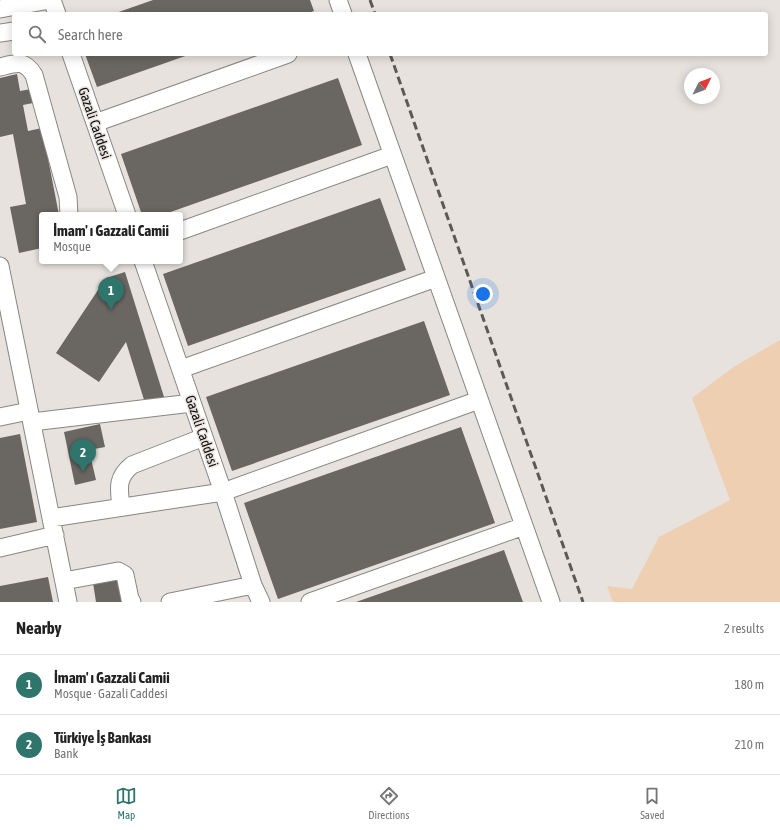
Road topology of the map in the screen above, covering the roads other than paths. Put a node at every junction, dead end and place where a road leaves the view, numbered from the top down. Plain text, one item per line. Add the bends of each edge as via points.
1 (51, 0) edge
2 (338, 0) edge
3 (0, 9) edge
4 (56, 12) edge
5 (342, 12) edge
6 (12, 31) edge
7 (0, 33) edge
8 (72, 56) edge
9 (282, 56) edge
10 (358, 56) edge
11 (0, 67) edge
12 (95, 123) junction
13 (392, 156) junction
14 (69, 212) edge
15 (126, 212) edge
16 (183, 230) edge
17 (144, 264) edge
18 (0, 266) edge
19 (436, 278) junction
20 (2, 284) edge
21 (181, 370) junction
22 (479, 400) junction
23 (192, 403) junction
24 (0, 417) edge
25 (31, 417) junction
26 (204, 437) junction
27 (223, 492) junction
28 (121, 507) junction
29 (51, 518) junction
30 (524, 526) junction
31 (55, 535) junction
32 (0, 548) edge
33 (64, 581) junction
34 (253, 585) junction
35 (180, 601) edge
36 (68, 602) edge
37 (132, 602) edge
38 (260, 602) edge
39 (310, 602) edge
40 (551, 602) edge

1 - 3 street
1 - 4 street
2 - 5 street
6 - 7 street
8 - 12 street, Gazali Caddesi
9 - 12 street
10 - 13 street
11 - 14 street via 20,62 34,75 68,197
12 - 15 street, Gazali Caddesi
13 - 16 street
13 - 19 street
17 - 21 street, Gazali Caddesi
18 - 20 street
19 - 21 street
19 - 22 street
20 - 25 street
21 - 23 street, Gazali Caddesi
22 - 27 street
22 - 30 street
23 - 25 street
23 - 26 street, Gazali Caddesi
24 - 25 street
25 - 29 street
26 - 27 street, Gazali Caddesi
26 - 28 street via 132,465 126,470 119,483
27 - 28 street
27 - 34 street, Gazali Caddesi
28 - 29 street
29 - 31 street
30 - 39 street
30 - 40 street
31 - 32 street
31 - 33 street
33 - 36 street
33 - 37 street via 118,571 126,578
34 - 35 street
34 - 38 street, Gazali Caddesi

